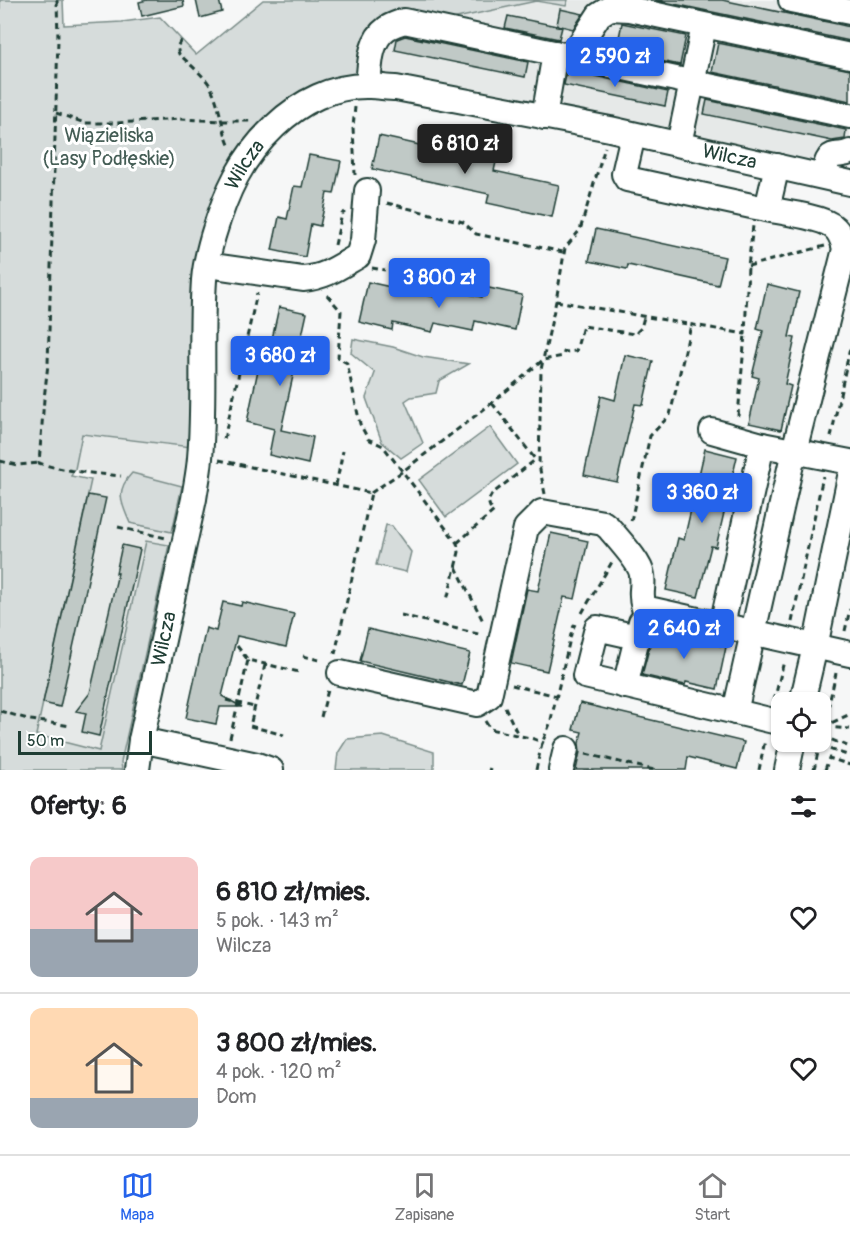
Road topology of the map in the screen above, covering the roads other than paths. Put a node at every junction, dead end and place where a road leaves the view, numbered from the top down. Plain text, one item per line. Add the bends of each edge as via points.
1 (791, 0) edge
2 (850, 12) edge
3 (704, 26) junction
4 (561, 54) junction
5 (850, 56) edge
6 (692, 82) junction
7 (368, 86) junction
8 (850, 116) edge
9 (544, 117) junction
10 (633, 135) junction
11 (679, 144) junction
12 (850, 152) edge
13 (777, 166) junction
14 (824, 176) junction
15 (850, 183) edge
16 (367, 191) road end
17 (761, 208) junction
18 (207, 265) junction
19 (712, 431) dead end
20 (762, 445) junction
21 (794, 451) junction
22 (838, 460) edge
23 (850, 477) edge
24 (644, 608) junction
25 (722, 625) junction
26 (754, 633) junction
27 (637, 637) junction
28 (815, 647) junction
29 (846, 654) edge
30 (333, 670) road end
31 (625, 686) junction
32 (804, 692) edge
33 (735, 712) junction
34 (771, 720) edge
35 (141, 740) junction
36 (791, 752) edge
37 (137, 770) edge
38 (272, 770) edge
39 (787, 770) edge

1 - 2 street
3 - 4 street via 610,8 599,15 578,47
3 - 5 street
3 - 6 street
4 - 6 street
4 - 7 street via 404,21 387,29 375,43
4 - 9 street
6 - 8 street
6 - 11 street
7 - 9 street, Wilcza
7 - 18 street, Wilcza via 336,90 311,99 266,135 230,187
9 - 10 street, Wilcza
10 - 11 street, Wilcza
10 - 17 street via 624,174 627,179
11 - 13 street, Wilcza
12 - 14 street via 828,158
13 - 14 street, Wilcza
13 - 17 street
14 - 15 street, Wilcza
16 - 18 street via 358,256 333,271 303,279
17 - 21 street via 832,226 845,249
18 - 35 street, Wilcza via 195,499
19 - 20 street
20 - 21 street
20 - 25 street
21 - 22 street
21 - 26 street
23 - 28 street
24 - 25 street
24 - 27 street
24 - 30 street via 640,598 640,567 609,528 542,512 526,528 496,638 489,696 477,704
25 - 26 street
26 - 28 street
26 - 33 street
27 - 31 street
27 - 31 street via 597,628 585,676
28 - 29 street
28 - 32 street
31 - 33 street
33 - 34 street
35 - 37 street, Wilcza
35 - 38 street
36 - 39 street

